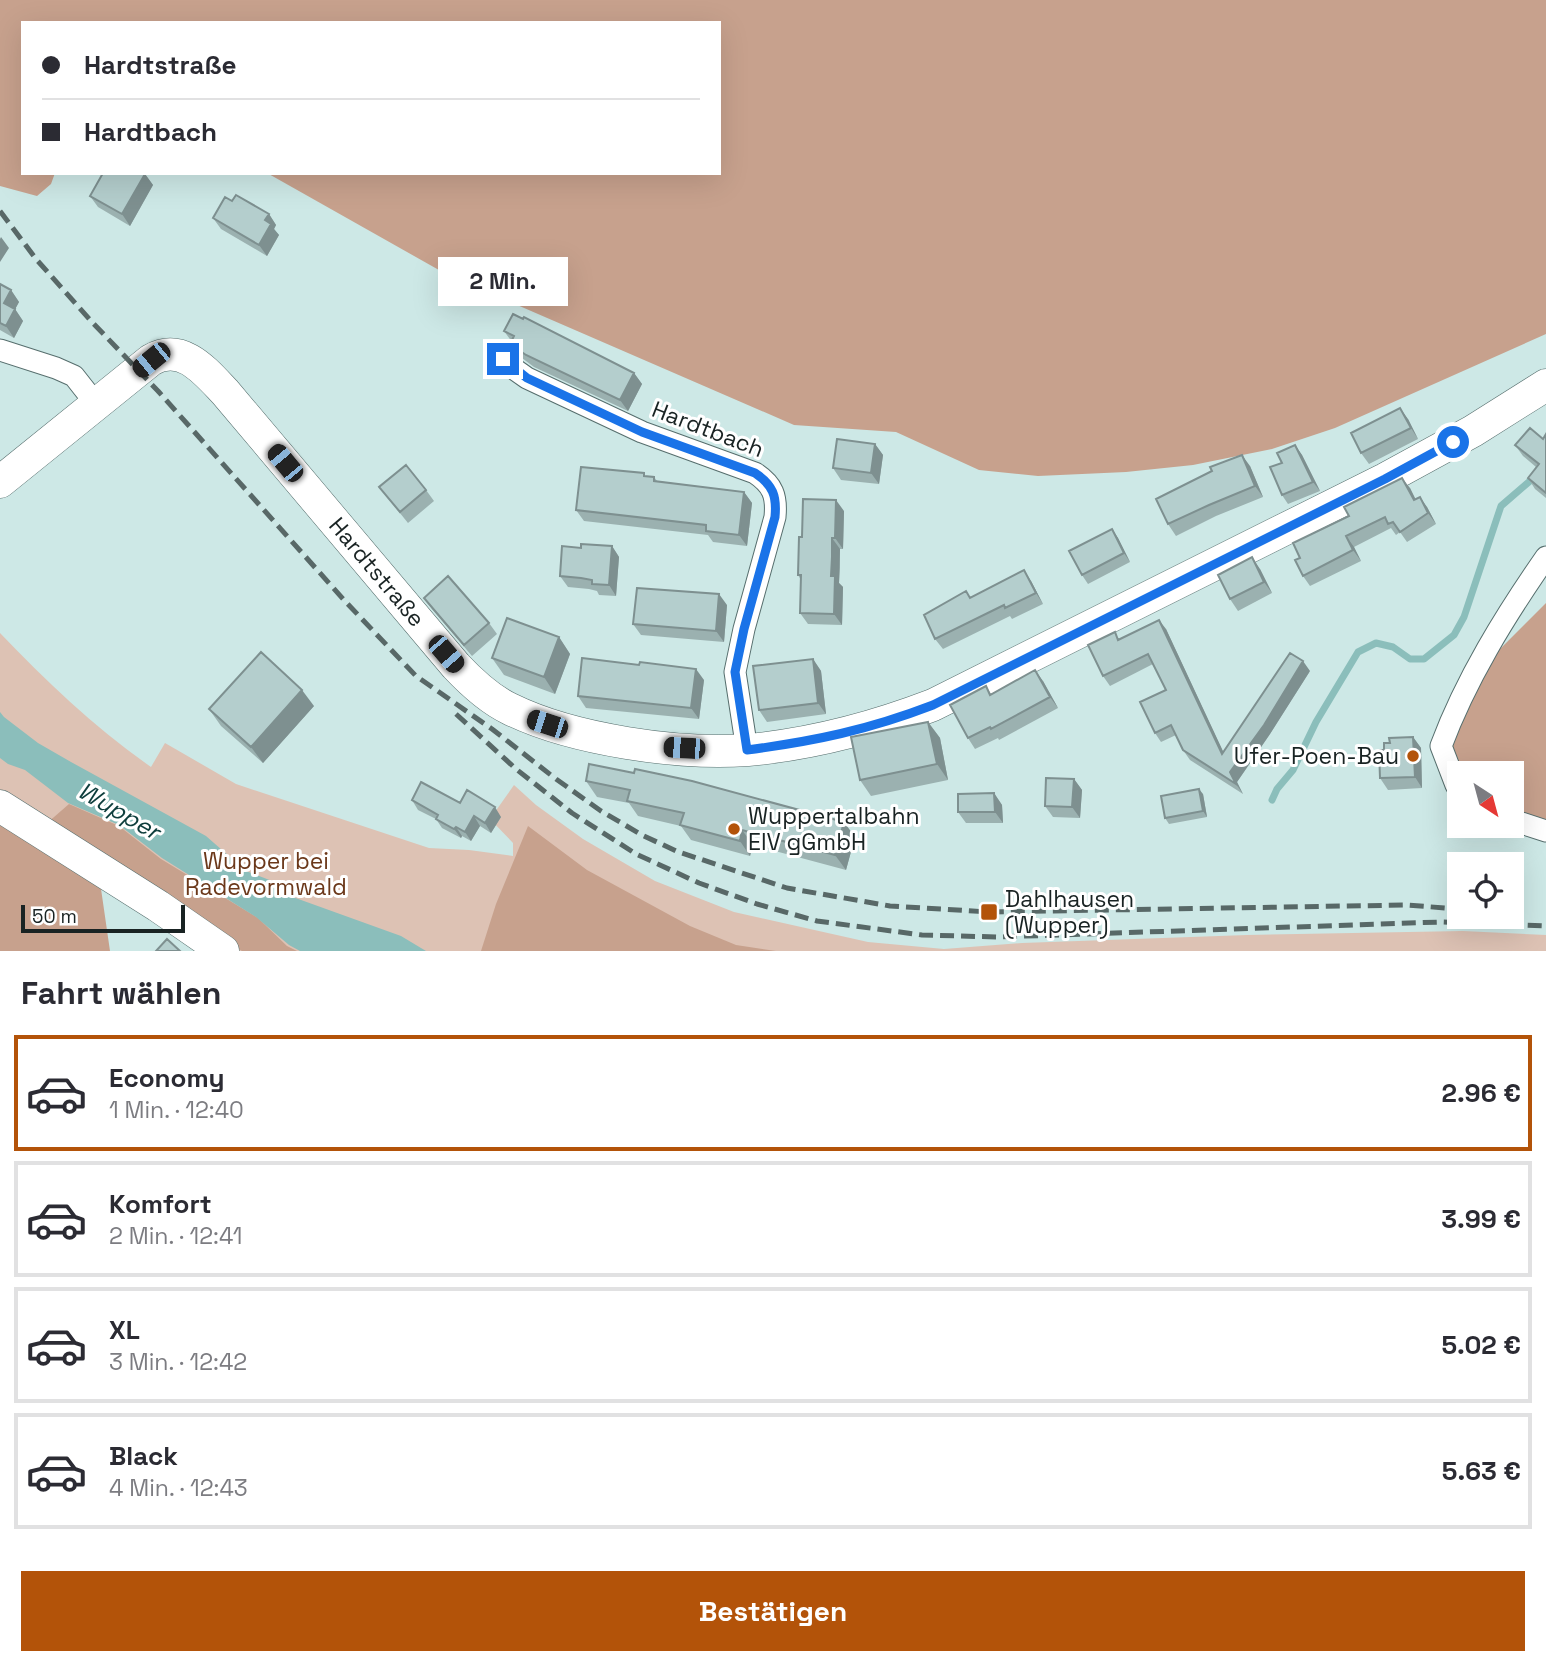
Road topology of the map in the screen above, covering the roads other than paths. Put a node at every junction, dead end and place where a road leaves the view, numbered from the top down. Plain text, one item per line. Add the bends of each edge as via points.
1 (0, 350) edge
2 (499, 352) dead end
3 (1546, 385) edge
4 (96, 404) junction
5 (0, 482) edge
6 (1546, 557) edge
7 (747, 750) junction
8 (1447, 762) edge
9 (0, 806) edge
10 (1524, 824) edge
11 (1546, 831) edge
12 (223, 951) edge

1 - 4 street via 74,376
2 - 7 street, Hardtbach via 527,378 642,432 755,473 774,489 775,517 735,672
3 - 7 main road, Hardtstraße via 1385,479 933,705 823,739
4 - 5 main road, Hardtstraße
4 - 7 main road, Hardtstraße via 156,356 173,354 188,359 225,392 456,666 492,699 529,718 620,742
6 - 8 street via 1455,710 1441,746
9 - 12 main road
10 - 11 street

